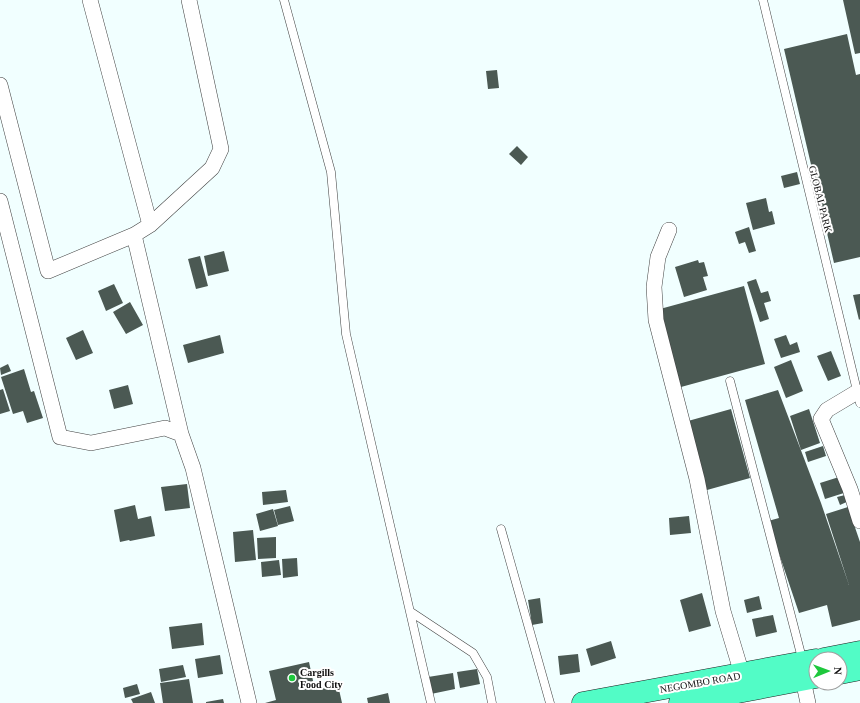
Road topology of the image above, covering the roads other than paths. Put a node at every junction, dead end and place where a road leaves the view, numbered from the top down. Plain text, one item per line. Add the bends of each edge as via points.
1 (90, 0) edge
2 (190, 0) edge
3 (284, 0) edge
4 (763, 0) edge
5 (0, 85) edge
6 (0, 201) edge
7 (150, 225) junction
8 (669, 230) dead end
9 (134, 235) junction
10 (730, 381) dead end
11 (859, 398) edge
12 (181, 434) junction
13 (860, 521) edge
14 (501, 529) dead end
15 (411, 612) junction
16 (860, 652) edge
17 (848, 654) edge
18 (808, 663) edge
19 (860, 669) edge
20 (808, 670) edge
21 (808, 671) edge
22 (848, 671) edge
23 (742, 674) junction
24 (809, 691) edge
25 (249, 703) edge
26 (431, 703) edge
27 (492, 703) edge
28 (550, 703) edge
29 (583, 703) edge
30 (680, 703) edge
31 (808, 703) edge

1 - 7 street
2 - 7 street via 221,149 212,168
3 - 15 lane via 331,172 346,334
4 - 11 lane, GLOBAL PARK
5 - 9 street via 48,271
6 - 12 street via 60,437 91,443 165,428
7 - 9 street
8 - 23 street via 658,257 654,286 656,320 697,479 723,611
9 - 12 street
10 - 18 lane
11 - 13 street via 827,410 821,419 850,489
12 - 25 street via 193,468
14 - 28 lane
15 - 26 lane
15 - 27 lane via 474,653 487,677
16 - 17 highway
19 - 22 highway
20 - 23 highway, NEGOMBO ROAD
21 - 30 highway, NEGOMBO ROAD
23 - 29 highway, NEGOMBO ROAD
24 - 31 street

